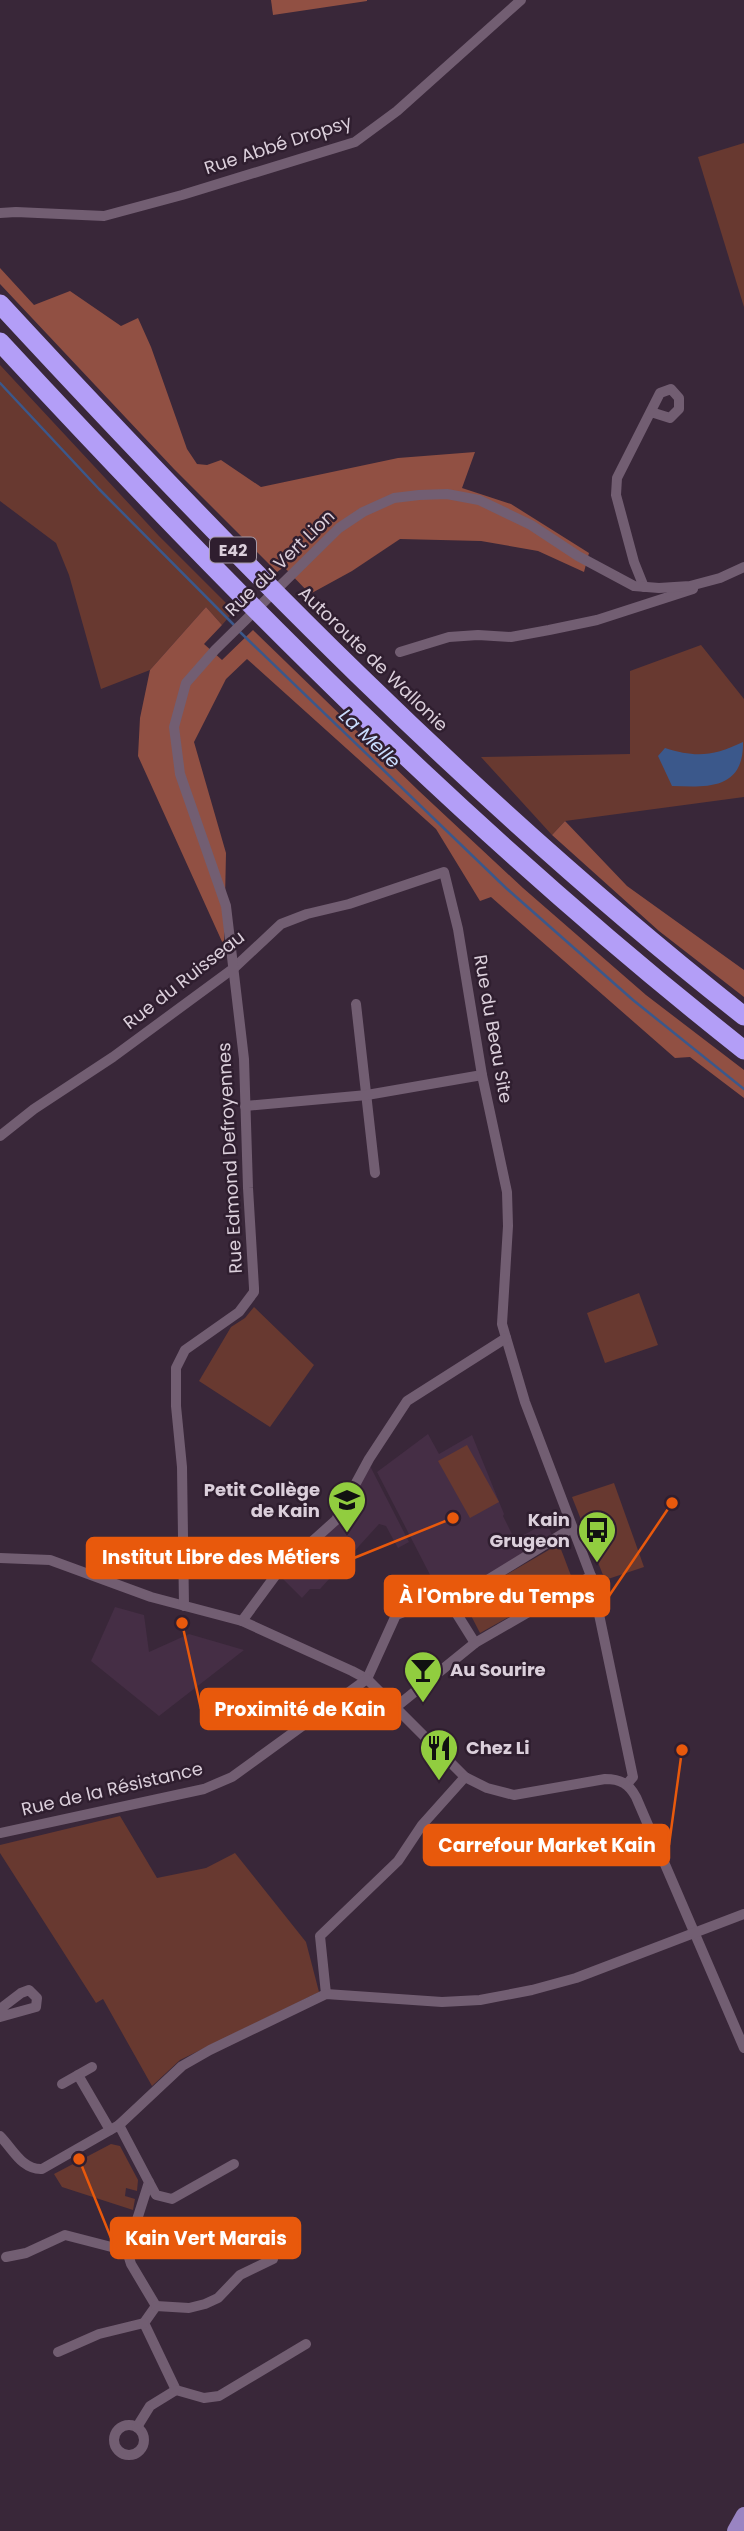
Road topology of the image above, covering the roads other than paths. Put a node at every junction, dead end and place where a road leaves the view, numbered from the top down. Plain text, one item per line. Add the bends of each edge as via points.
1 (521, 0) edge
2 (0, 214) edge
3 (0, 304) edge
4 (0, 342) edge
5 (652, 412) dead end
6 (744, 566) edge
7 (700, 583) junction
8 (639, 587) junction
9 (634, 608) junction
10 (400, 652) dead end
11 (186, 683) joint
12 (444, 872) joint
13 (234, 968) junction
14 (356, 1004) dead end
15 (744, 1016) edge
16 (744, 1049) edge
17 (482, 1075) junction
18 (367, 1094) junction
19 (245, 1106) junction
20 (0, 1136) edge
21 (375, 1172) dead end
22 (506, 1338) junction
23 (572, 1528) junction
24 (0, 1558) edge
25 (591, 1576) junction
26 (447, 1603) junction
27 (184, 1605) junction
28 (242, 1621) junction
29 (475, 1643) junction
30 (367, 1679) junction
31 (396, 1707) junction
32 (465, 1777) junction
33 (627, 1784) junction
34 (0, 1833) edge
35 (744, 1914) edge
36 (693, 1933) junction
37 (326, 1994) junction
38 (0, 2008) edge
39 (0, 2017) edge
40 (744, 2048) edge
41 (92, 2067) dead end
42 (78, 2075) junction
43 (62, 2084) dead end
44 (115, 2127) junction
45 (0, 2136) edge
46 (234, 2164) dead end
47 (149, 2182) junction
48 (127, 2252) junction
49 (6, 2257) dead end
50 (273, 2259) dead end
51 (156, 2306) junction
52 (144, 2323) junction
53 (306, 2344) dead end
54 (58, 2352) dead end
55 (176, 2390) junction
56 (137, 2427) dead end
57 (744, 2515) edge
58 (735, 2531) edge

1 - 2 street, Rue Abbé Dropsy via 397,111 355,142 104,216
3 - 15 highway, Autoroute de Wallonie / E42 via 356,673 475,787
4 - 16 highway, E42 via 216,571 349,703 537,879
5 - 8 street via 617,478 616,495
6 - 7 street
7 - 8 street
7 - 9 street via 692,590
8 - 9 street
8 - 11 street, Rue du Vert Lion via 479,500 447,494 394,498 339,528
9 - 10 street via 549,631 511,637 449,637
11 - 13 street, Rue Edmond Defroyennes via 174,727 180,774 226,906
12 - 13 street, Rue du Ruisseau via 281,924
12 - 17 street, Rue du Beau Site
13 - 19 street, Rue Edmond Defroyennes
13 - 20 street, Rue du Ruisseau
14 - 18 street
17 - 18 street
17 - 22 street, Rue du Beau Site via 507,1192 501,1303
18 - 19 street
18 - 21 street
19 - 27 street, Rue Edmond Defroyennes via 254,1292 239,1312 185,1350 176,1368
22 - 23 street, Rue du Beau Site
22 - 28 street via 407,1401 336,1520 278,1572
23 - 25 street, Rue du Beau Site
23 - 26 street
24 - 27 street via 50,1560
25 - 29 street
25 - 33 street, Rue du Beau Site via 633,1777
26 - 29 street
26 - 30 street via 396,1615
27 - 28 street
28 - 30 street
29 - 31 street
30 - 31 street
30 - 34 street, Rue de la Résistance via 232,1777 204,1789
31 - 32 street
32 - 33 street via 514,1795 606,1779
32 - 37 street via 422,1825 398,1861 320,1936
33 - 36 street
35 - 36 street
36 - 37 street via 576,1978 480,2000
36 - 40 street
37 - 44 street via 183,2066
38 - 39 street via 29,1990 37,1998 36,2007
41 - 42 street
42 - 43 street
42 - 44 street
44 - 45 street via 42,2169 32,2170
44 - 47 street
46 - 47 street via 172,2199 156,2195
47 - 48 street
48 - 49 street via 65,2235
48 - 51 street
50 - 51 street via 240,2275 219,2298 205,2304
51 - 52 street
52 - 54 street via 99,2334
52 - 55 street
53 - 55 street via 219,2396 204,2398
55 - 56 street via 150,2406
57 - 58 main road

